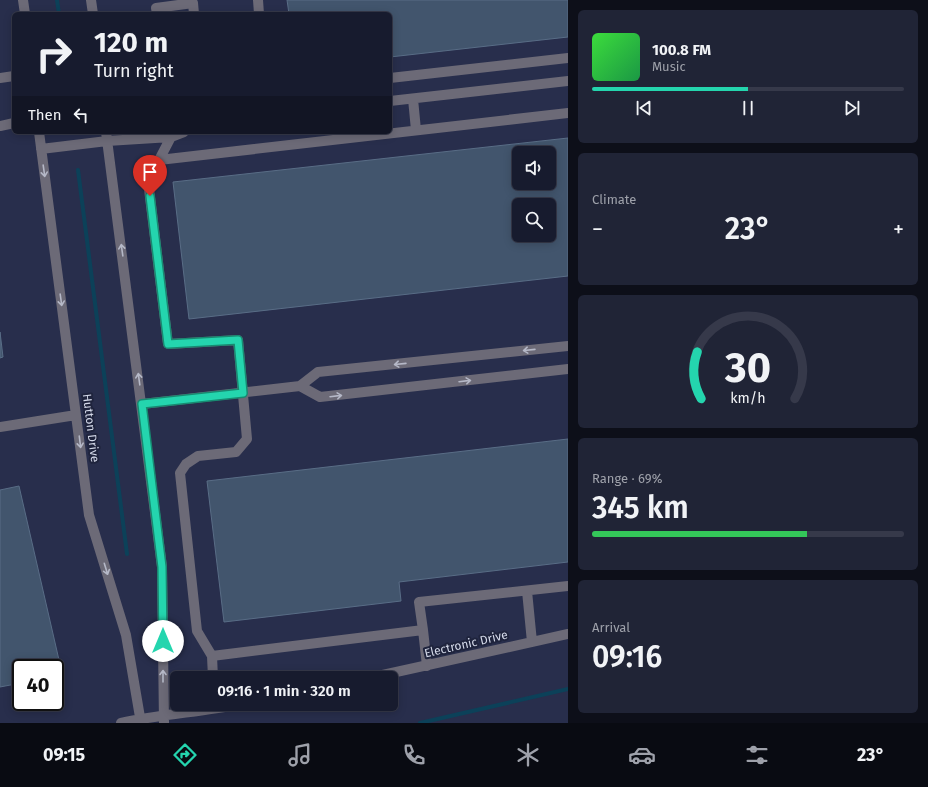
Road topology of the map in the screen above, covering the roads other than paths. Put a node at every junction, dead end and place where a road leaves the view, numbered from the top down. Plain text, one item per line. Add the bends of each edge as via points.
1 (24, 0) edge
2 (91, 0) edge
3 (258, 0) edge
4 (25, 12) edge
5 (93, 12) edge
6 (157, 12) edge
7 (194, 12) edge
8 (259, 12) edge
9 (568, 58) edge
10 (12, 76) edge
11 (0, 78) edge
12 (392, 78) edge
13 (568, 81) edge
14 (413, 99) junction
15 (392, 102) edge
16 (568, 113) edge
17 (12, 123) edge
18 (0, 126) edge
19 (416, 130) junction
20 (392, 133) edge
21 (39, 134) edge
22 (170, 134) edge
23 (382, 134) edge
24 (106, 137) edge
25 (41, 150) junction
26 (159, 160) junction
27 (568, 346) edge
28 (568, 369) edge
29 (300, 386) junction
30 (243, 393) junction
31 (142, 404) junction
32 (76, 415) junction
33 (0, 427) edge
34 (568, 586) edge
35 (527, 591) junction
36 (423, 630) junction
37 (568, 634) edge
38 (532, 642) junction
39 (212, 656) junction
40 (427, 666) junction
41 (213, 671) edge
42 (398, 672) edge
43 (199, 711) edge
44 (164, 719) edge
45 (140, 721) edge
46 (121, 723) edge

1 - 4 street
2 - 5 street
3 - 8 street
6 - 7 street via 156,8 193,4
9 - 12 street
10 - 11 street
13 - 14 street
14 - 15 street
14 - 19 street
16 - 19 street
17 - 18 street
19 - 20 street
21 - 25 street, Hutton Drive
22 - 24 street
22 - 26 street
23 - 26 street
24 - 25 street
31 -> 24 street
25 -> 32 street, Hutton Drive
26 - 30 street via 148,181 168,344 238,340
27 -> 29 street via 318,372
29 -> 28 street via 320,397
29 - 30 street
30 - 31 street
30 - 39 street via 247,439 236,452 198,456 186,464 180,474 196,631
44 -> 31 street via 162,567
32 - 33 street
32 -> 45 street, Hutton Drive via 89,515 126,635
34 - 35 street
35 - 36 street via 419,602
35 - 38 street
36 - 39 street
36 - 40 street
37 - 38 street, Electronic Drive
38 - 40 street, Electronic Drive
39 - 41 street
40 - 42 street, Electronic Drive
43 - 44 street
44 - 45 street
45 - 46 street

